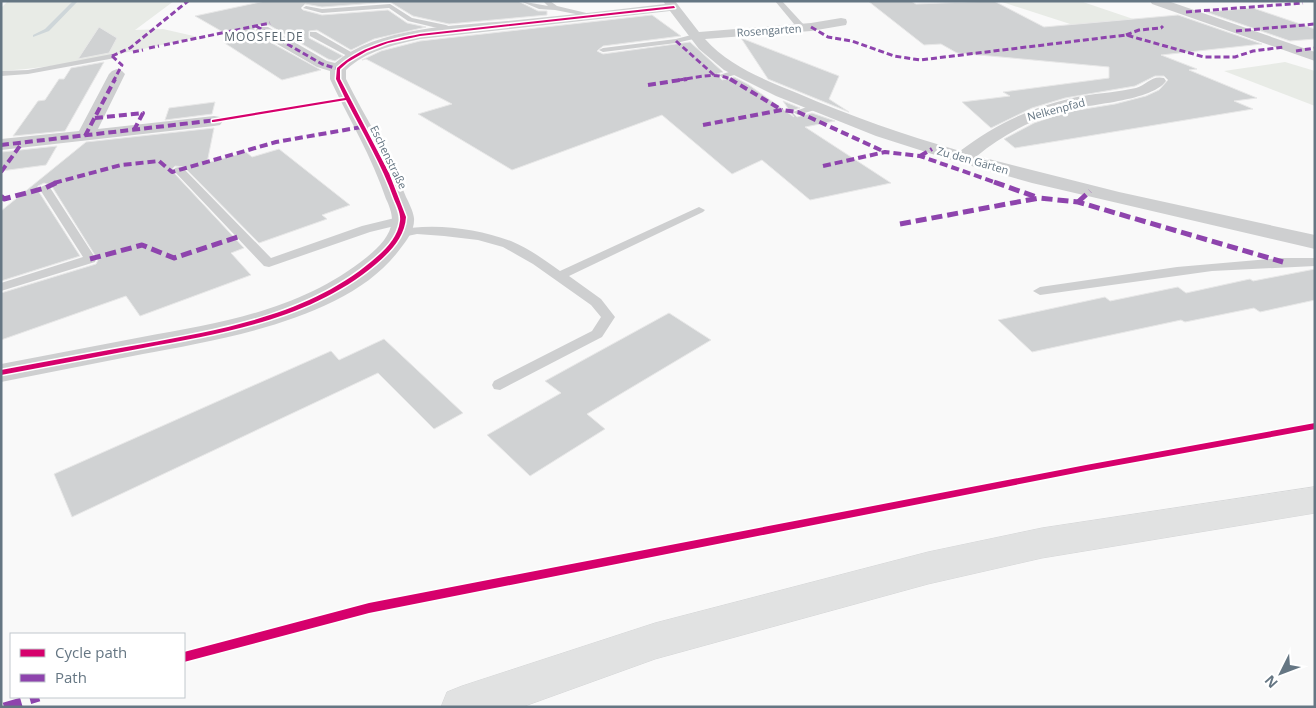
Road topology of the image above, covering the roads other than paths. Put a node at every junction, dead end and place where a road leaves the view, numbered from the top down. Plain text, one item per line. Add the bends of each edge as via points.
1 (523, 1) edge
2 (546, 1) edge
3 (778, 1) edge
4 (1156, 1) edge
5 (672, 4) edge
6 (306, 8) dead end
7 (555, 8) junction
8 (596, 16) junction
9 (841, 22) dead end
10 (802, 28) junction
11 (263, 30) dead end
12 (454, 30) junction
13 (313, 34) dead end
14 (695, 36) junction
15 (603, 50) dead end
16 (112, 56) dead end
17 (354, 56) junction
18 (1315, 57) edge
19 (338, 69) junction
20 (1, 74) edge
21 (117, 74) dead end
22 (1158, 81) dead end
23 (94, 118) junction
24 (214, 121) dead end
25 (134, 130) junction
26 (85, 136) junction
27 (1, 145) edge
28 (964, 158) junction
29 (179, 170) dead end
30 (45, 188) dead end
31 (700, 210) dead end
32 (401, 227) junction
33 (1315, 242) edge
34 (1315, 262) edge
35 (559, 276) junction
36 (1, 287) edge
37 (1040, 291) dead end
38 (1, 373) edge
39 (500, 386) dead end
40 (1315, 500) edge
41 (462, 707) edge

1 - 7 lane
2 - 7 lane
3 - 10 lane
4 - 18 street
5 - 8 street
5 - 14 street, Zu den Gärten
6 - 12 lane via 390,6 410,19
7 - 8 lane
8 - 12 street
9 - 10 street, Rosengarten
10 - 14 street, Rosengarten
11 - 19 street via 322,64
12 - 17 street via 400,39
13 - 17 lane
14 - 15 lane
14 - 28 street, Zu den Gärten via 731,73 806,109
16 - 20 lane
17 - 19 street
19 - 32 street, Eschenstraße via 338,79 392,184
21 - 23 street
22 - 28 street, Nelkenpfad via 1144,90 1071,103 1023,118 1002,129
23 - 25 street via 142,113
23 - 26 street
24 - 25 street
25 - 26 street
26 - 27 street
28 - 33 street, Zu den Gärten via 1090,191
29 - 32 lane via 269,263 366,229
30 - 36 lane via 90,259
31 - 35 lane
32 - 35 lane via 478,236 507,244
32 - 38 street via 389,249 370,268 344,285 287,311 202,335
34 - 37 lane via 1186,270
35 - 39 lane via 596,302 608,317 597,334
40 - 41 main road via 1042,543 928,568 655,641

